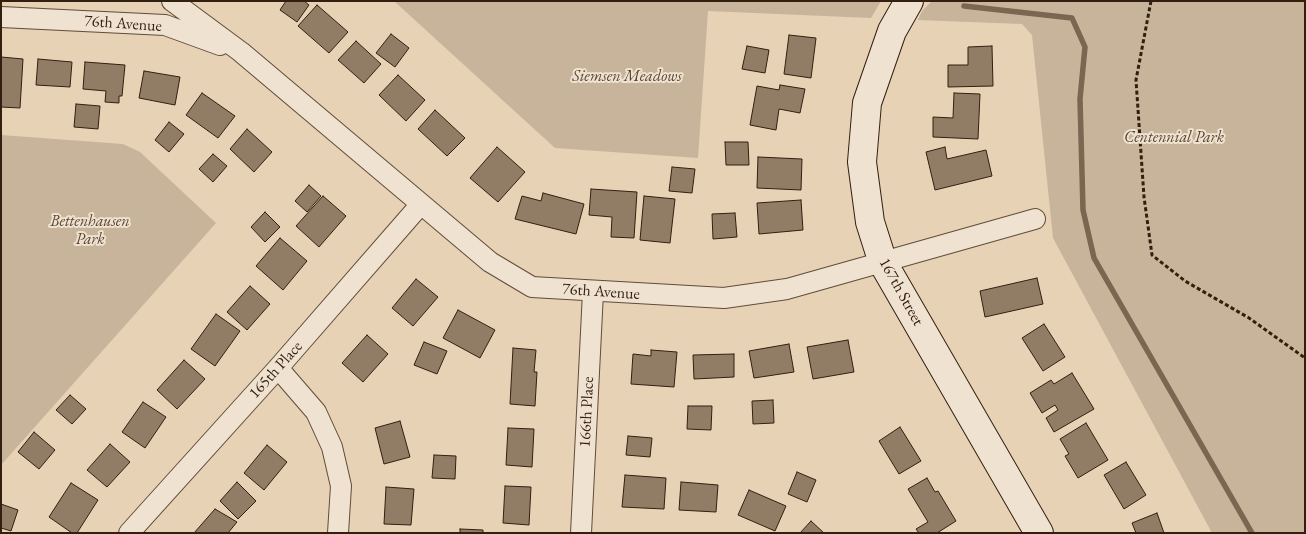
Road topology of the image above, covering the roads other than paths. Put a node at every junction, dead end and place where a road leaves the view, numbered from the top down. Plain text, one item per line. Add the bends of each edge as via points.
1 (172, 1) edge
2 (909, 1) edge
3 (1, 17) edge
4 (241, 52) junction
5 (421, 204) junction
6 (1035, 219) dead end
7 (883, 262) junction
8 (593, 292) junction
9 (278, 368) junction
10 (129, 533) edge
11 (338, 533) edge
12 (581, 533) edge
13 (1039, 533) edge

1 - 4 street, 76th Avenue
2 - 7 street, 167th Street via 892,32 877,73 867,103 862,136 864,190
3 - 4 street, 76th Avenue via 165,26
4 - 5 street, 76th Avenue
5 - 8 street, 76th Avenue via 490,262 532,287
5 - 9 street, 165th Place
6 - 7 street, 76th Avenue
7 - 8 street, 76th Avenue via 787,289 724,298
7 - 13 street, 167th Street
8 - 12 street, 166th Place
9 - 10 street, 165th Place
9 - 11 street via 316,412 332,447 341,486

